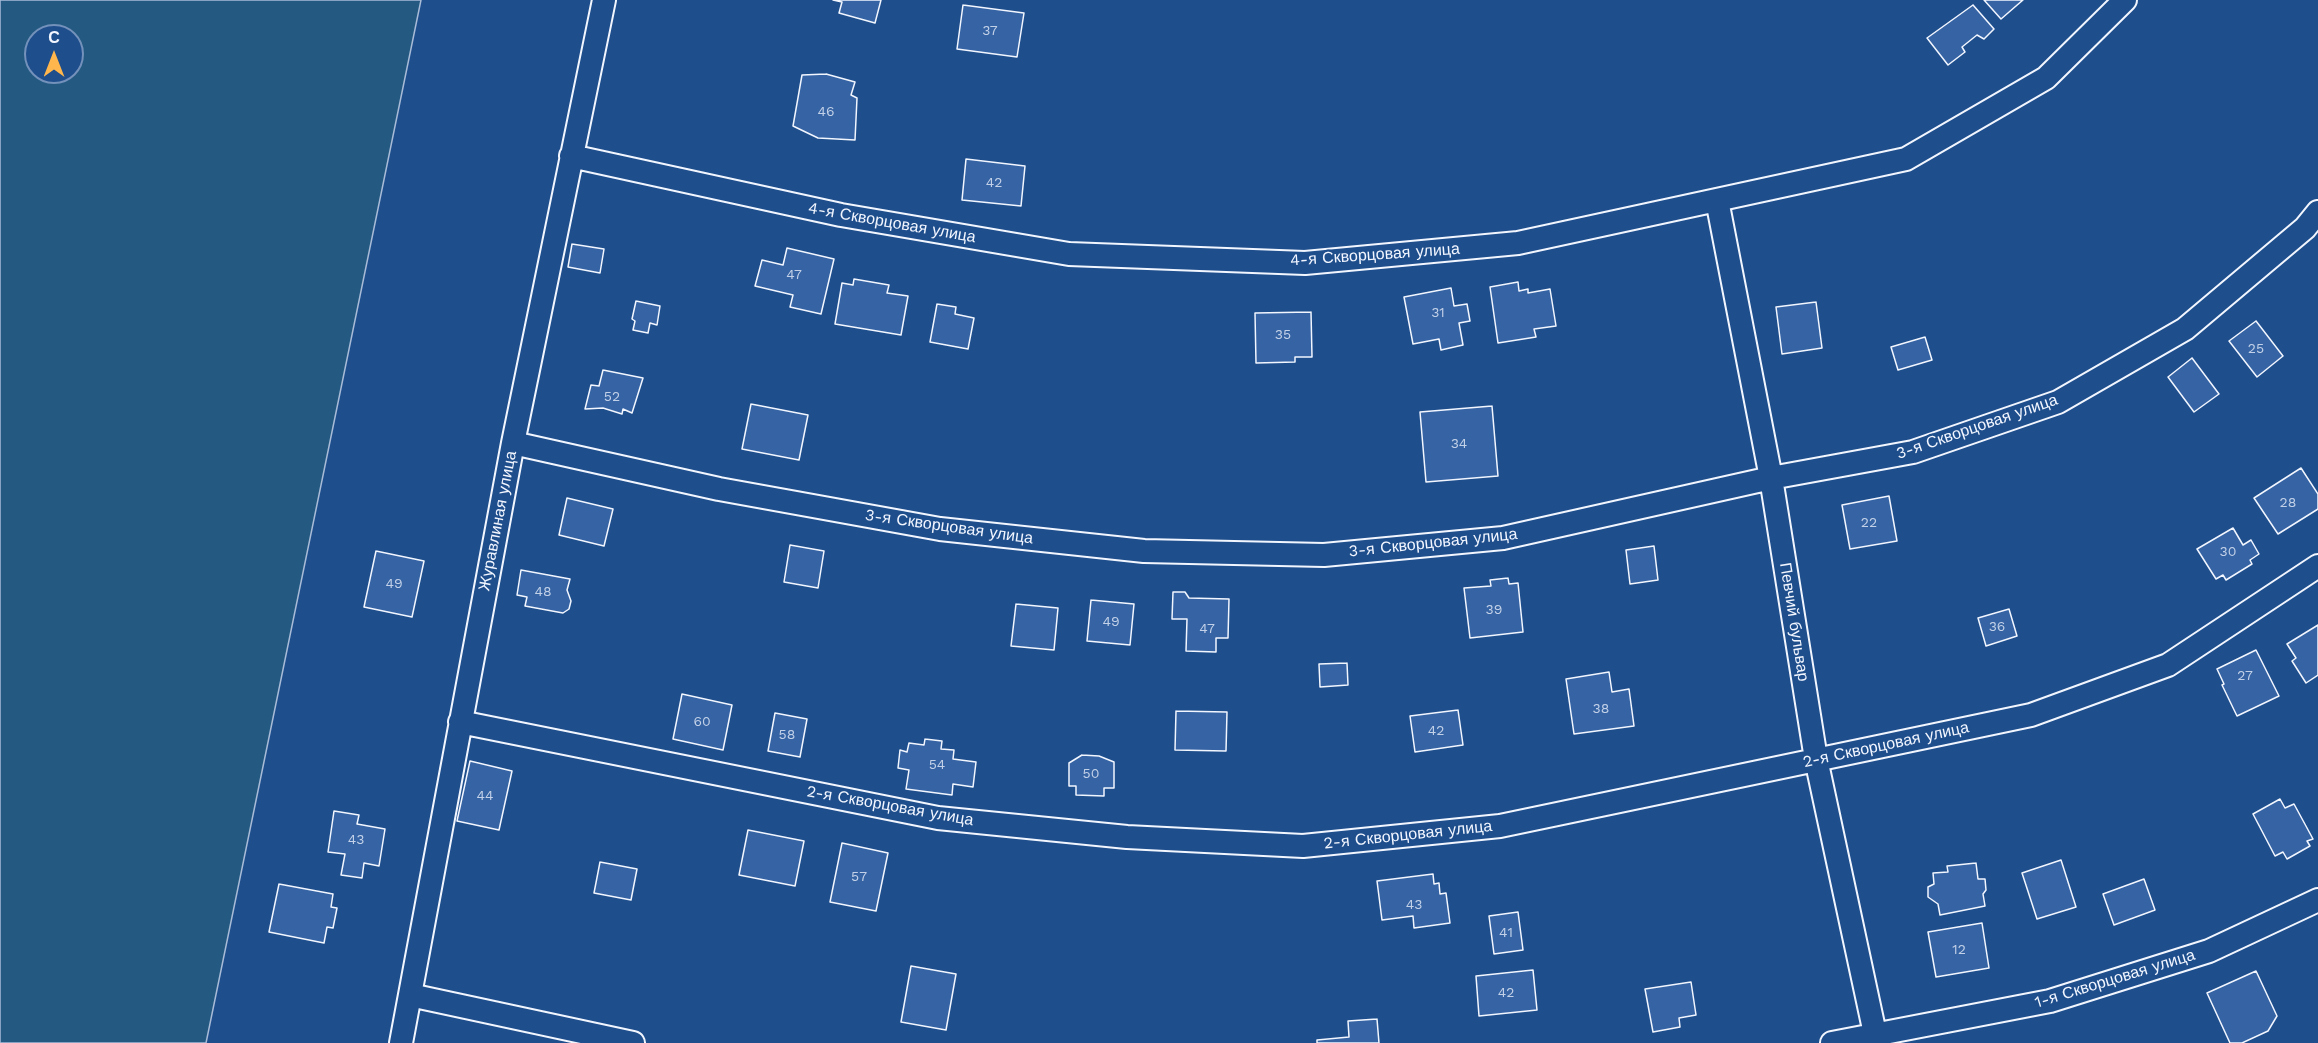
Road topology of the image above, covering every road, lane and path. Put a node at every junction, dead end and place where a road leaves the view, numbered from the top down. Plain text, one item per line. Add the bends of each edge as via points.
1 (604, 0) edge
2 (2125, 0) edge
3 (571, 156) junction
4 (1717, 200) junction
5 (2318, 212) edge
6 (513, 443) junction
7 (1771, 478) junction
8 (2318, 566) edge
9 (460, 722) junction
10 (1816, 759) junction
11 (2318, 900) edge
12 (410, 995) junction
13 (1876, 1038) edge
14 (401, 1043) edge
15 (633, 1043) edge
16 (1832, 1043) edge

1 - 3 street, Журавлиная улица
2 - 4 street, 4-я Скворцовая улица via 2046,78 1906,159
3 - 4 street, 4-я Скворцовая улица via 841,215 1069,254 1305,263 1518,243
3 - 6 street, Журавлиная улица
4 - 7 street, Певчий бульвар
5 - 7 street, 3-я Скворцовая улица via 2305,228 2185,329 2058,402 1913,452
6 - 7 street, 3-я Скворцовая улица via 719,489 928,527 1144,551 1324,555 1503,538
6 - 9 street, Журавлиная улица
7 - 10 street, Певчий бульвар
8 - 10 street, 2-я Скворцовая улица via 2168,665 2031,716
9 - 10 street, 2-я Скворцовая улица via 938,818 1127,837 1303,846 1500,826
9 - 12 street, Журавлиная улица
10 - 13 street, Певчий бульвар
11 - 13 street, 1-я Скворцовая улица via 2209,951 2050,1001
12 - 14 street, Журавлиная улица
12 - 15 street
13 - 16 street, 1-я Скворцовая улица

